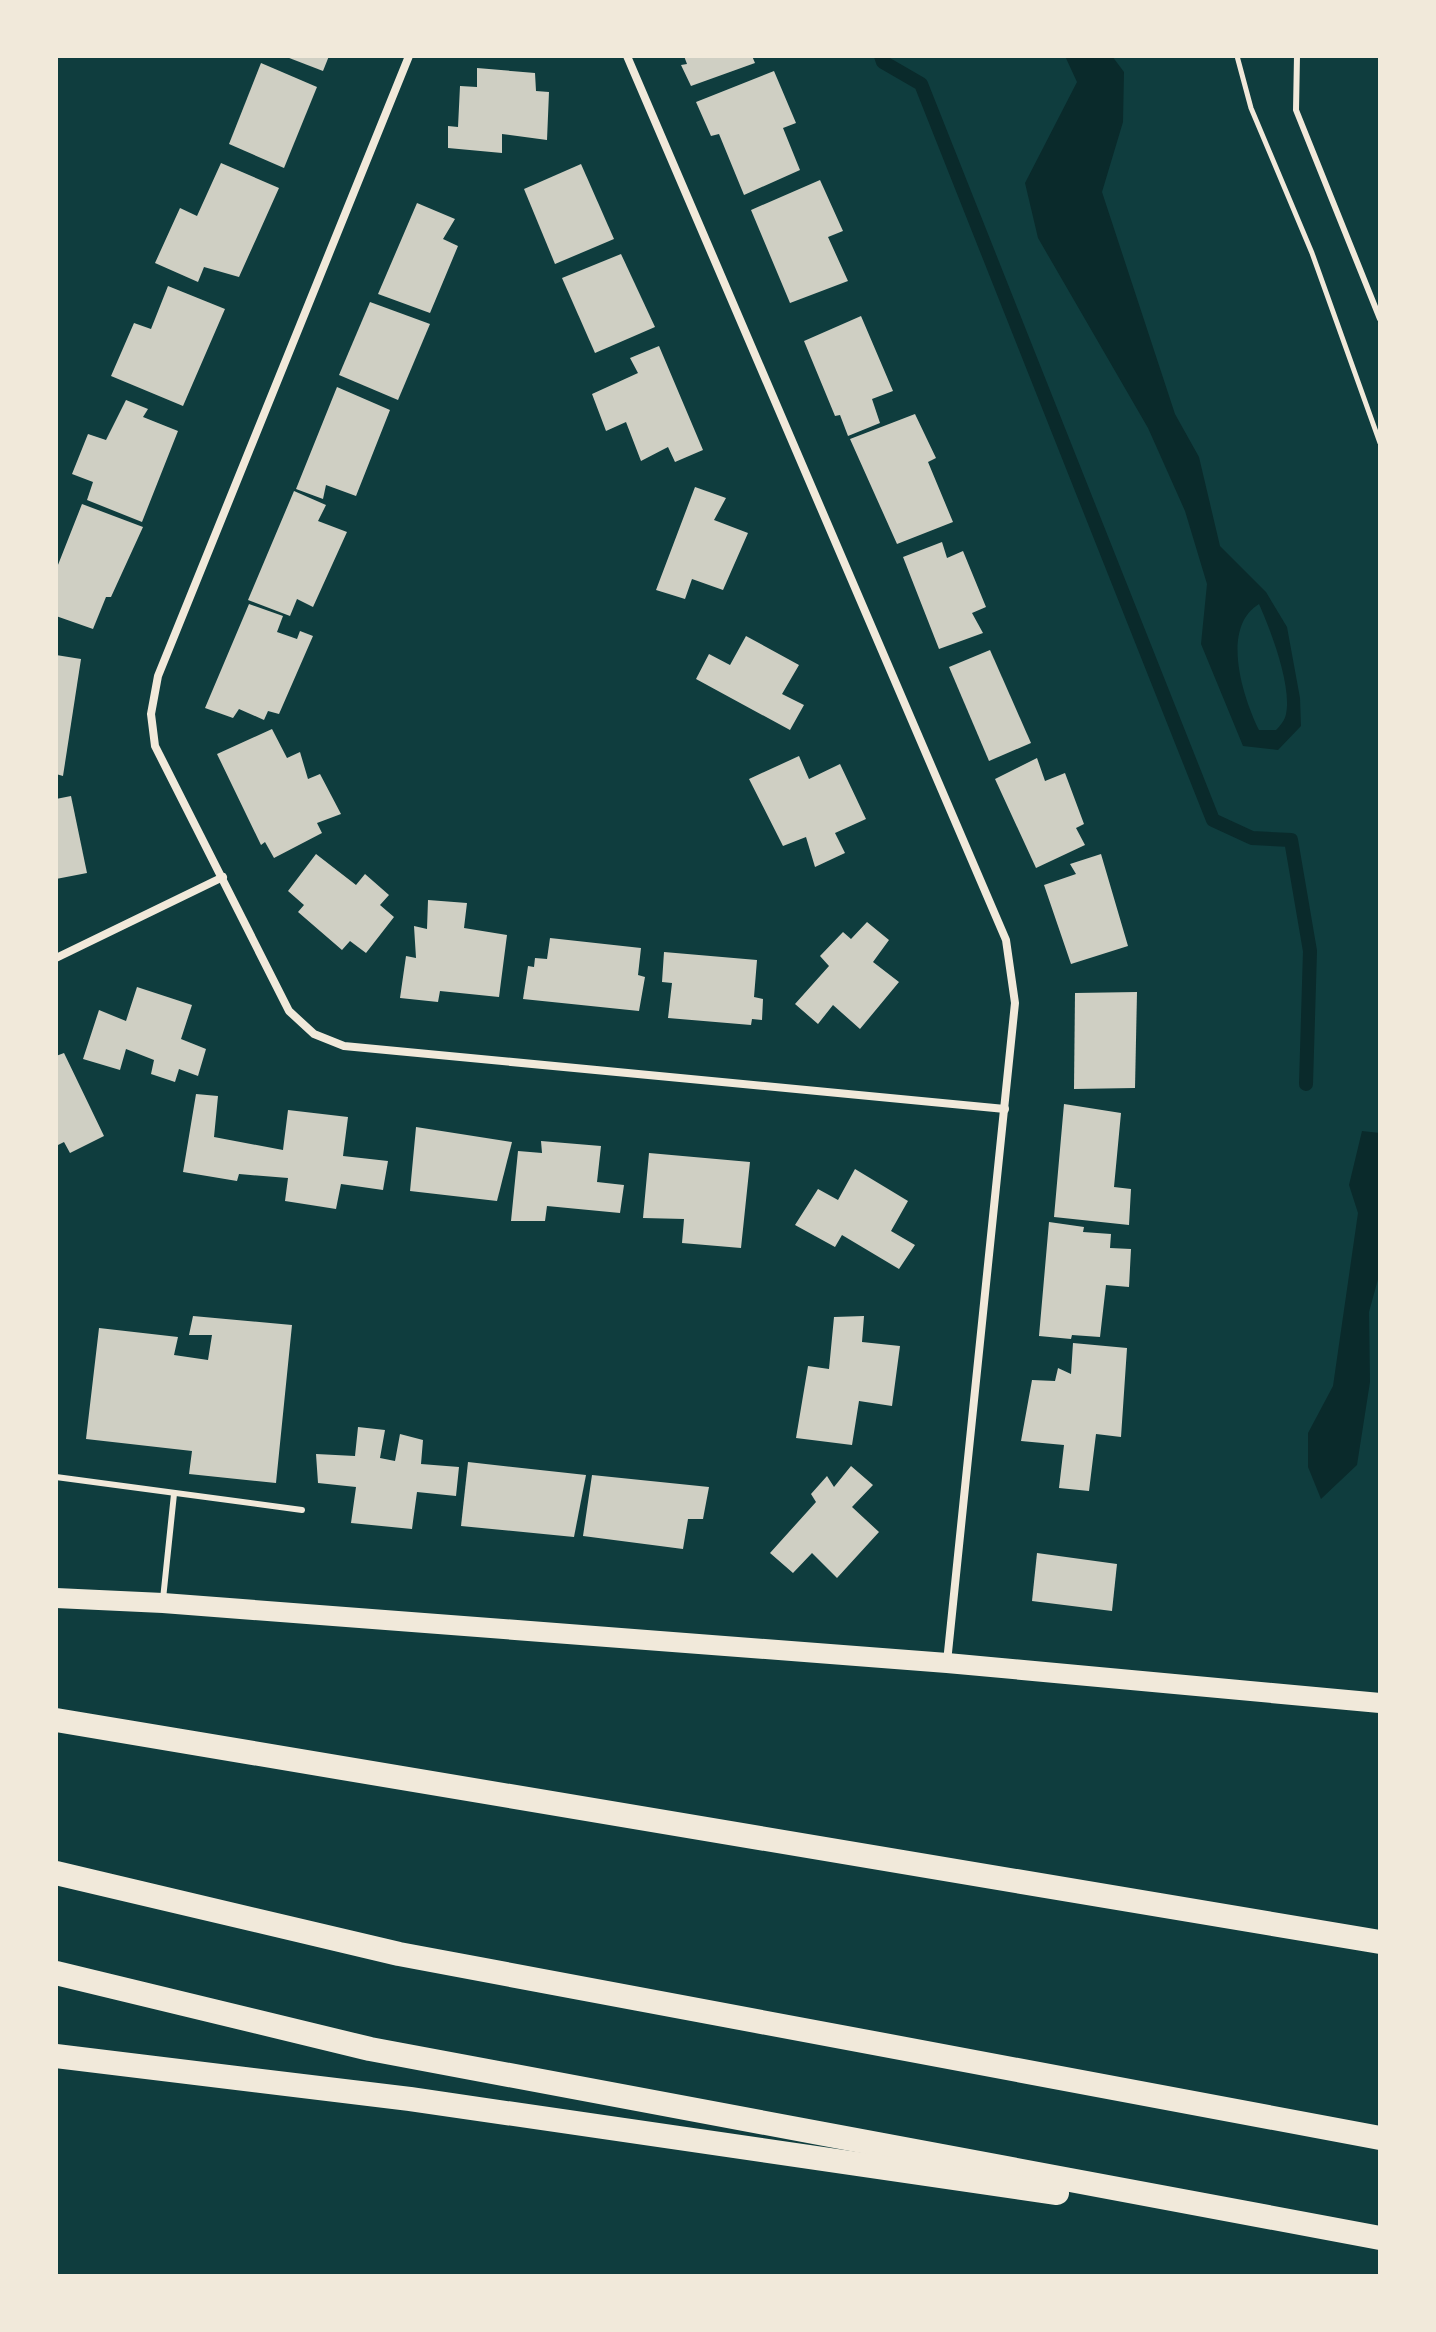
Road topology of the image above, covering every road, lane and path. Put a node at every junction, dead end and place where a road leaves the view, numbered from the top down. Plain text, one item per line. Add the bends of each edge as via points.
1 (409, 56) edge
2 (627, 56) edge
3 (1237, 56) edge
4 (1297, 56) edge
5 (1380, 319) edge
6 (1380, 443) edge
7 (223, 877) junction
8 (56, 958) edge
9 (1005, 1109) junction
10 (56, 1477) edge
11 (174, 1494) junction
12 (302, 1510) dead end
13 (56, 1598) edge
14 (163, 1603) junction
15 (947, 1663) junction
16 (1380, 1703) edge
17 (56, 1720) edge
18 (56, 1873) edge
19 (1380, 1942) edge
20 (56, 1973) edge
21 (56, 2056) edge
22 (1380, 2138) edge
23 (1380, 2239) edge

1 - 7 street via 158,676 151,714 155,746
2 - 9 street via 1006,940 1015,1003
3 - 6 path via 1251,108 1312,253
4 - 5 lane via 1296,110
7 - 8 street
7 - 9 street via 289,1011 314,1034 344,1046
9 - 15 street
10 - 11 lane
11 - 12 lane
11 - 14 lane
13 - 14 main road
14 - 15 main road
15 - 16 main road
17 - 19 highway
18 - 22 highway via 399,1954
20 - 23 highway via 370,2049
21 - 23 highway via 410,2099

